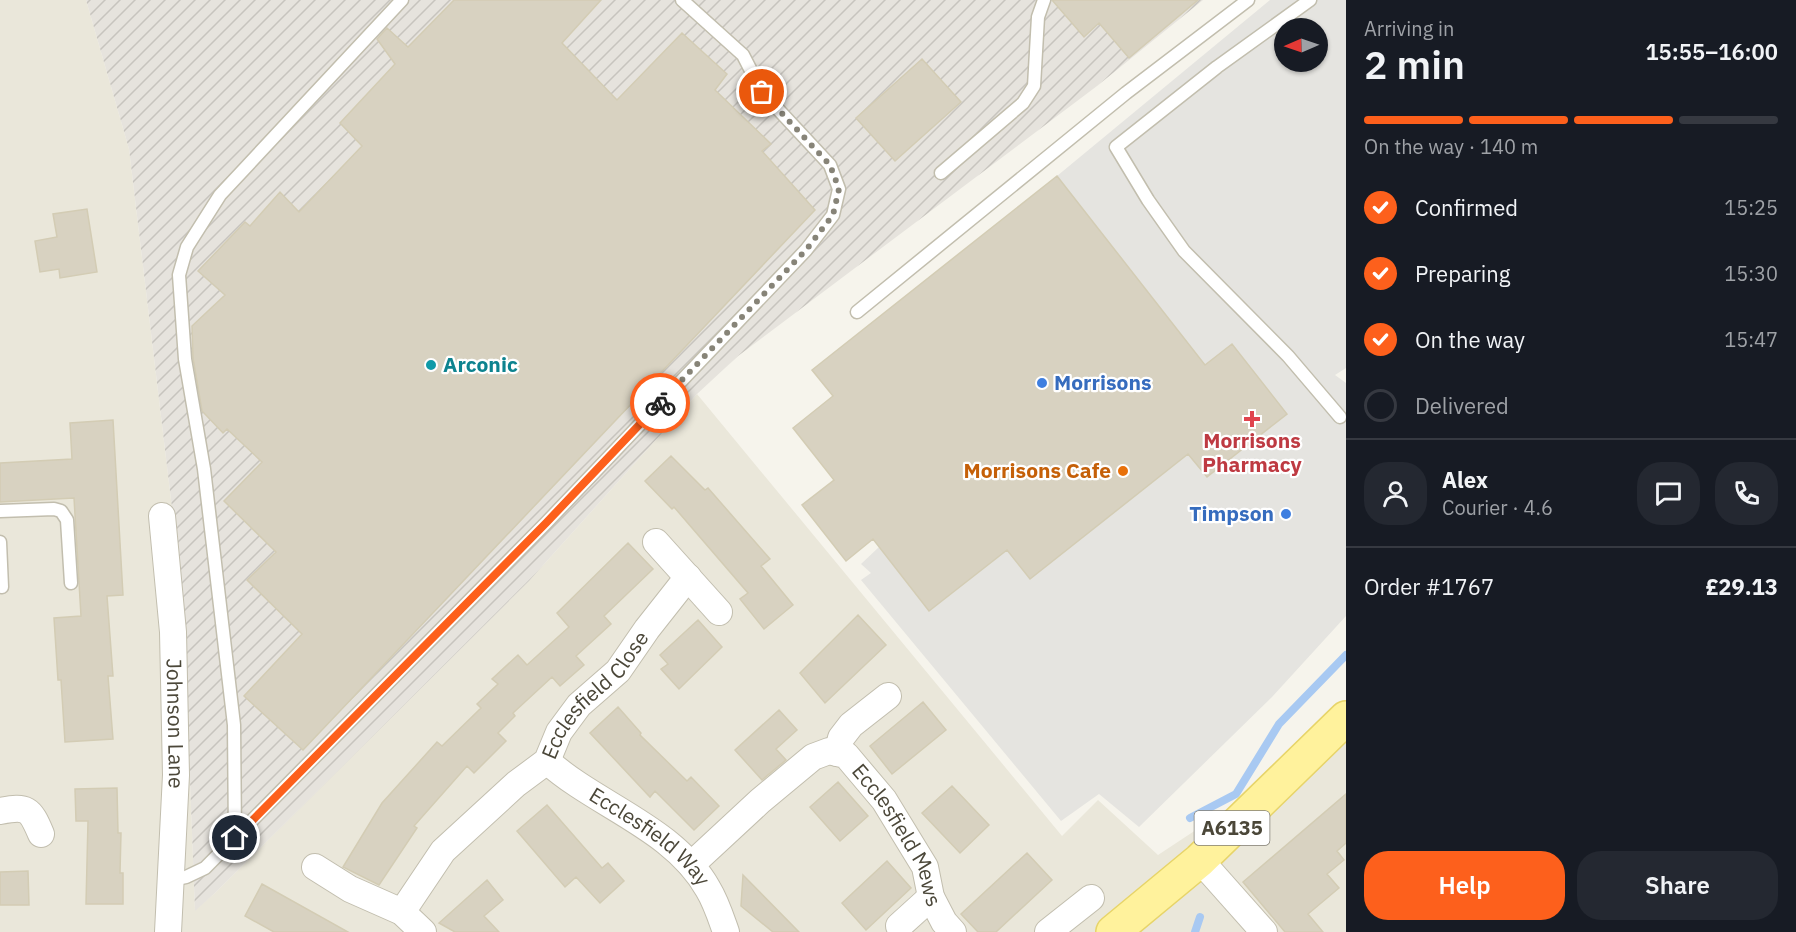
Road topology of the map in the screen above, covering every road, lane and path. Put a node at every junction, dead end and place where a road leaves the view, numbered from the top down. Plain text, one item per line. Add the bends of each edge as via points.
1 (402, 0) edge
2 (682, 0) edge
3 (1044, 0) edge
4 (1248, 0) edge
5 (1310, 0) edge
6 (941, 172) dead end
7 (857, 312) dead end
8 (1344, 415) edge
9 (0, 512) edge
10 (162, 516) dead end
11 (0, 542) edge
12 (656, 542) dead end
13 (688, 577) junction
14 (71, 583) dead end
15 (2, 586) dead end
16 (719, 612) dead end
17 (888, 696) dead end
18 (1346, 718) edge
19 (837, 753) junction
20 (547, 761) junction
21 (0, 811) edge
22 (41, 834) dead end
23 (235, 838) junction
24 (1200, 860) junction
25 (691, 866) junction
26 (315, 867) dead end
27 (171, 880) junction
28 (931, 897) junction
29 (1091, 898) dead end
30 (402, 912) junction
31 (900, 926) dead end
32 (168, 932) edge
33 (423, 932) edge
34 (726, 932) edge
35 (953, 932) edge
36 (1048, 932) edge
37 (1113, 932) edge
38 (1264, 932) edge

1 - 23 lane via 220,195 187,247 179,275 184,359 204,469 234,725
2 - 23 lane via 743,55 762,92 830,165 839,189 833,215 806,250 546,523
3 - 6 lane via 1038,17 1034,86 1023,103
4 - 7 lane via 1126,93
5 - 8 lane via 1116,147 1184,251
9 - 14 lane via 61,511 67,520
10 - 27 street, Johnson Lane via 174,644 176,775
11 - 15 lane
12 - 13 street
13 - 16 street
13 - 20 street, Ecclesfield Close via 618,671 579,705 559,732
17 - 19 street via 851,724
18 - 24 main road, A6135
19 - 25 street, Ecclesfield Mews via 829,751 813,757
19 - 28 street, Ecclesfield Mews via 846,755 884,800 925,867
20 - 25 street, Ecclesfield Way via 585,791 661,837
20 - 30 street, Ecclesfield Close via 443,851
21 - 22 street via 19,807 27,811
23 - 27 lane via 205,868
24 - 37 main road, A6135
24 - 38 street
25 - 34 street, Ecclesfield Way via 708,889
26 - 30 street via 350,889
27 - 32 street, Johnson Lane
28 - 31 street
28 - 35 street, Ecclesfield Mews
29 - 36 street
30 - 33 street

